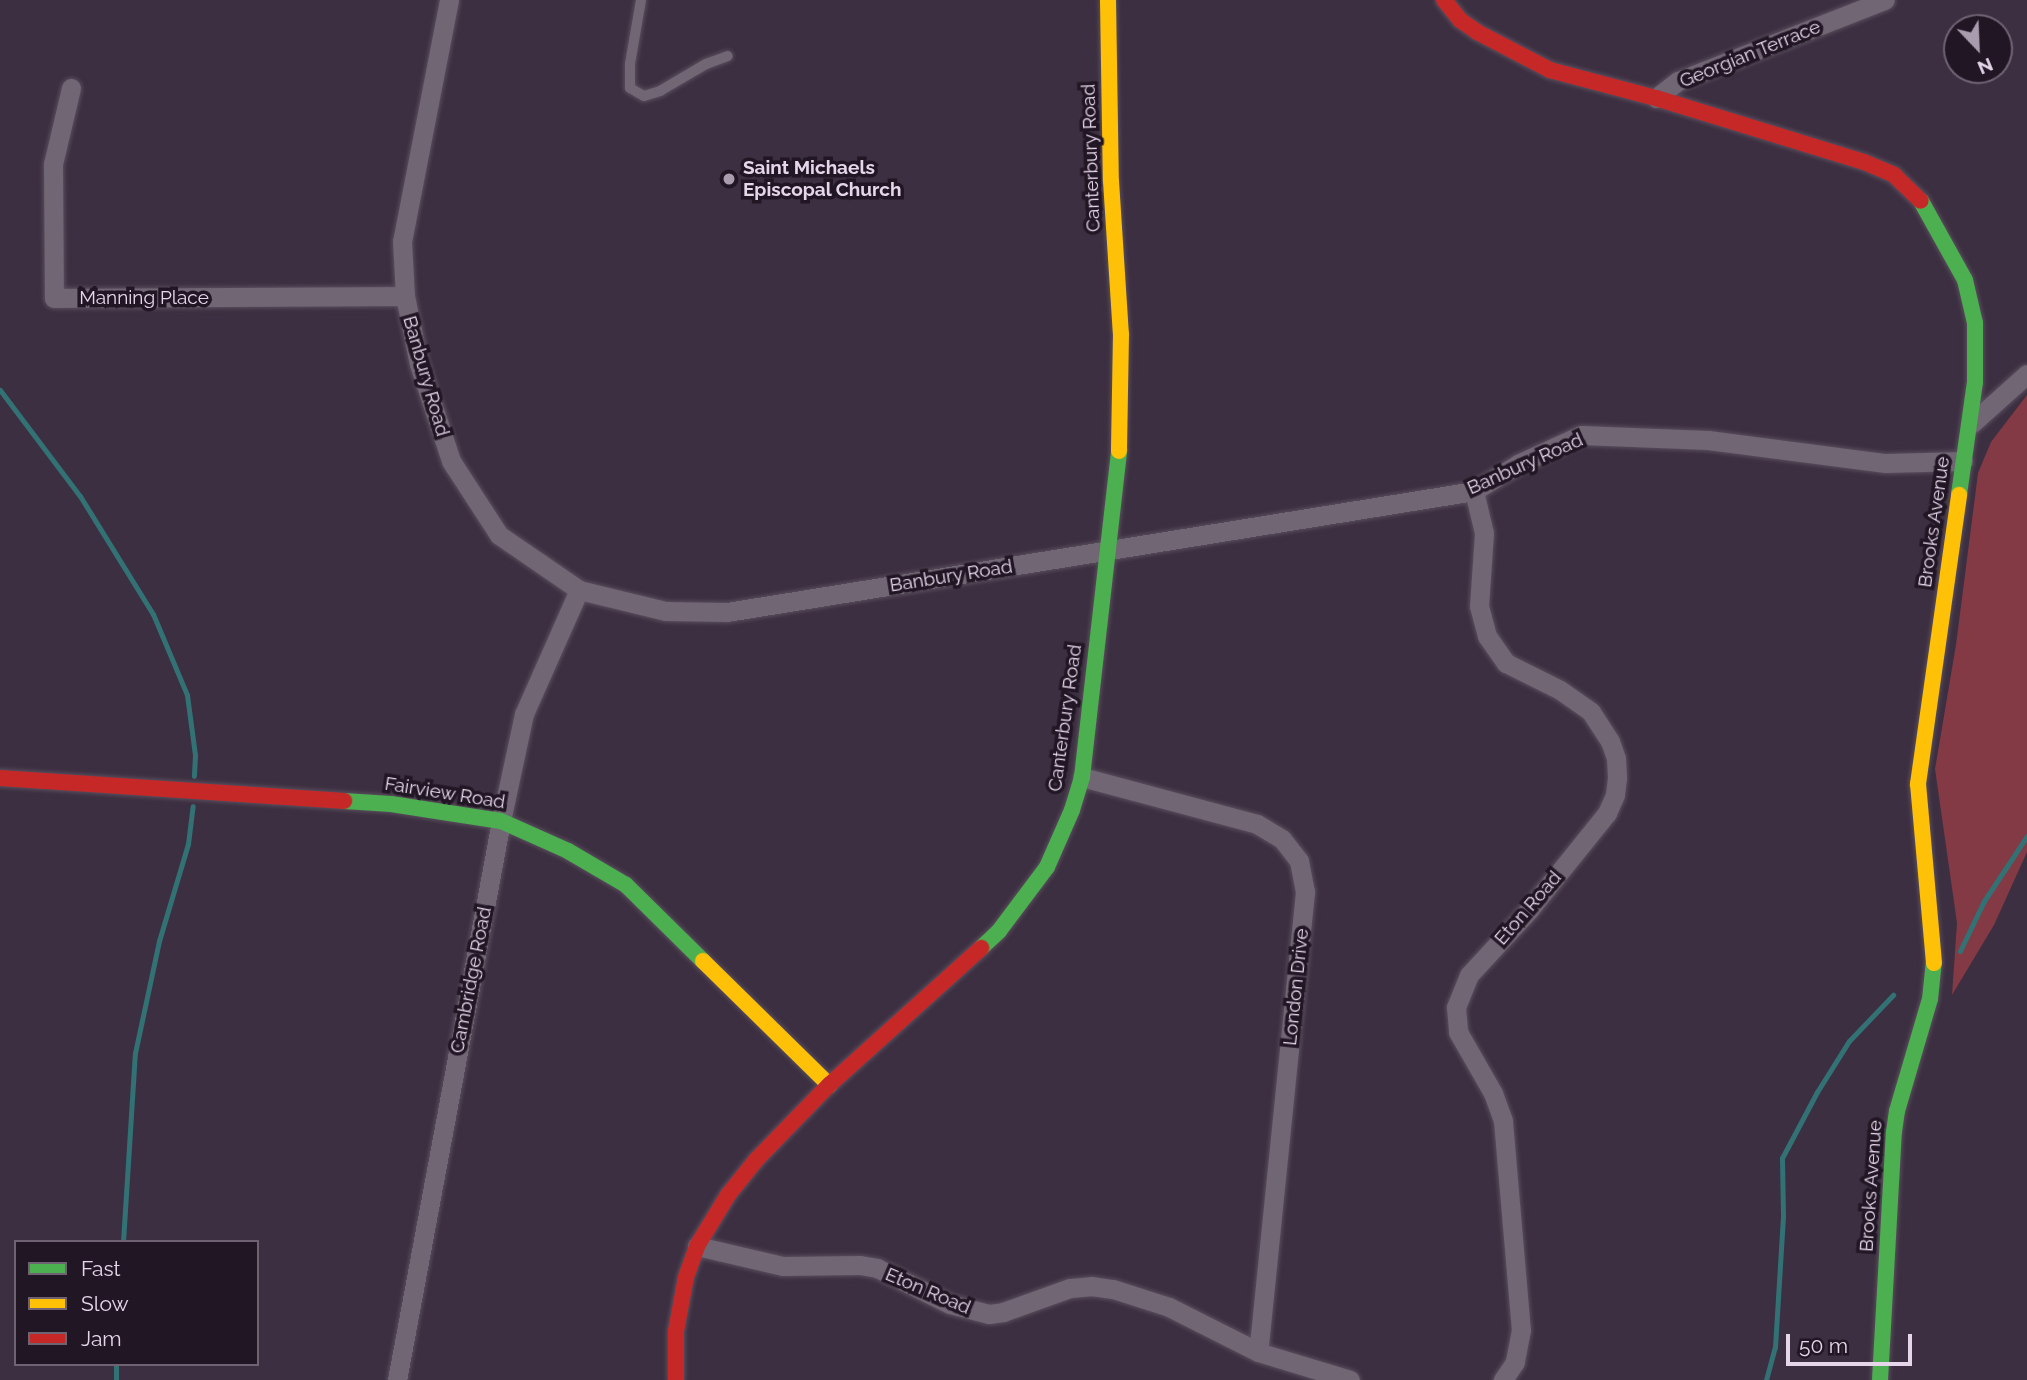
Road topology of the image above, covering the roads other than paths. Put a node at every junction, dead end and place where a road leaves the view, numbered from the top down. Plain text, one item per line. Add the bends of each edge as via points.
1 (449, 0) edge
2 (641, 0) edge
3 (1108, 0) edge
4 (1444, 0) edge
5 (1885, 0) edge
6 (728, 56) dead end
7 (71, 88) dead end
8 (1656, 98) junction
9 (404, 296) junction
10 (2027, 374) edge
11 (1971, 424) junction
12 (1963, 461) junction
13 (1474, 491) junction
14 (1108, 551) junction
15 (579, 590) junction
16 (1082, 777) junction
17 (0, 778) edge
18 (501, 821) junction
19 (829, 1085) junction
20 (697, 1246) junction
21 (1258, 1352) junction
22 (397, 1380) edge
23 (676, 1380) edge
24 (1350, 1380) edge
25 (1503, 1380) edge
26 (1880, 1380) edge

1 - 9 street, Banbury Road via 404,228
2 - 6 lane via 630,88 644,96 660,91
3 - 14 street, Canterbury Road via 1111,181 1121,334 1117,480
4 - 8 street, Brooks Avenue via 1477,33 1522,58 1582,81
5 - 8 street, Georgian Terrace via 1678,81
7 - 9 street, Manning Place via 54,164 54,298
8 - 11 street, Brooks Avenue via 1864,162 1910,187 1940,228 1972,302 1976,348
9 - 15 street, Banbury Road via 419,364 450,461 499,536
10 - 11 street
11 - 12 street, Brooks Avenue
12 - 13 street, Banbury Road via 1885,463 1708,440 1581,435 1518,464
12 - 26 street, Brooks Avenue via 1918,784 1934,969 1894,1132
13 - 14 street, Banbury Road
13 - 25 street, Eton Road via 1484,533 1479,606 1486,636 1506,663 1560,690 1591,712 1610,741 1617,778 1607,813 1529,910 1469,975 1455,1007 1458,1032 1493,1093 1503,1121 1521,1330 1516,1362
14 - 15 street, Banbury Road via 727,612 666,611
14 - 16 street, Canterbury Road
15 - 18 street, Cambridge Road via 524,714
16 - 19 street, Canterbury Road via 1059,843 1016,910 976,954
16 - 21 street, London Drive via 1256,824 1282,839 1300,861 1306,891
17 - 18 street, Fairview Road via 391,804
18 - 19 street, Fairview Road via 568,851 626,886
18 - 22 street, Cambridge Road
19 - 20 street, Canterbury Road via 756,1160
20 - 21 street, Eton Road via 783,1266 860,1265 950,1304 989,1314 1070,1288 1113,1289 1169,1307
20 - 23 street, Canterbury Road via 679,1303
21 - 24 street, Eton Road

